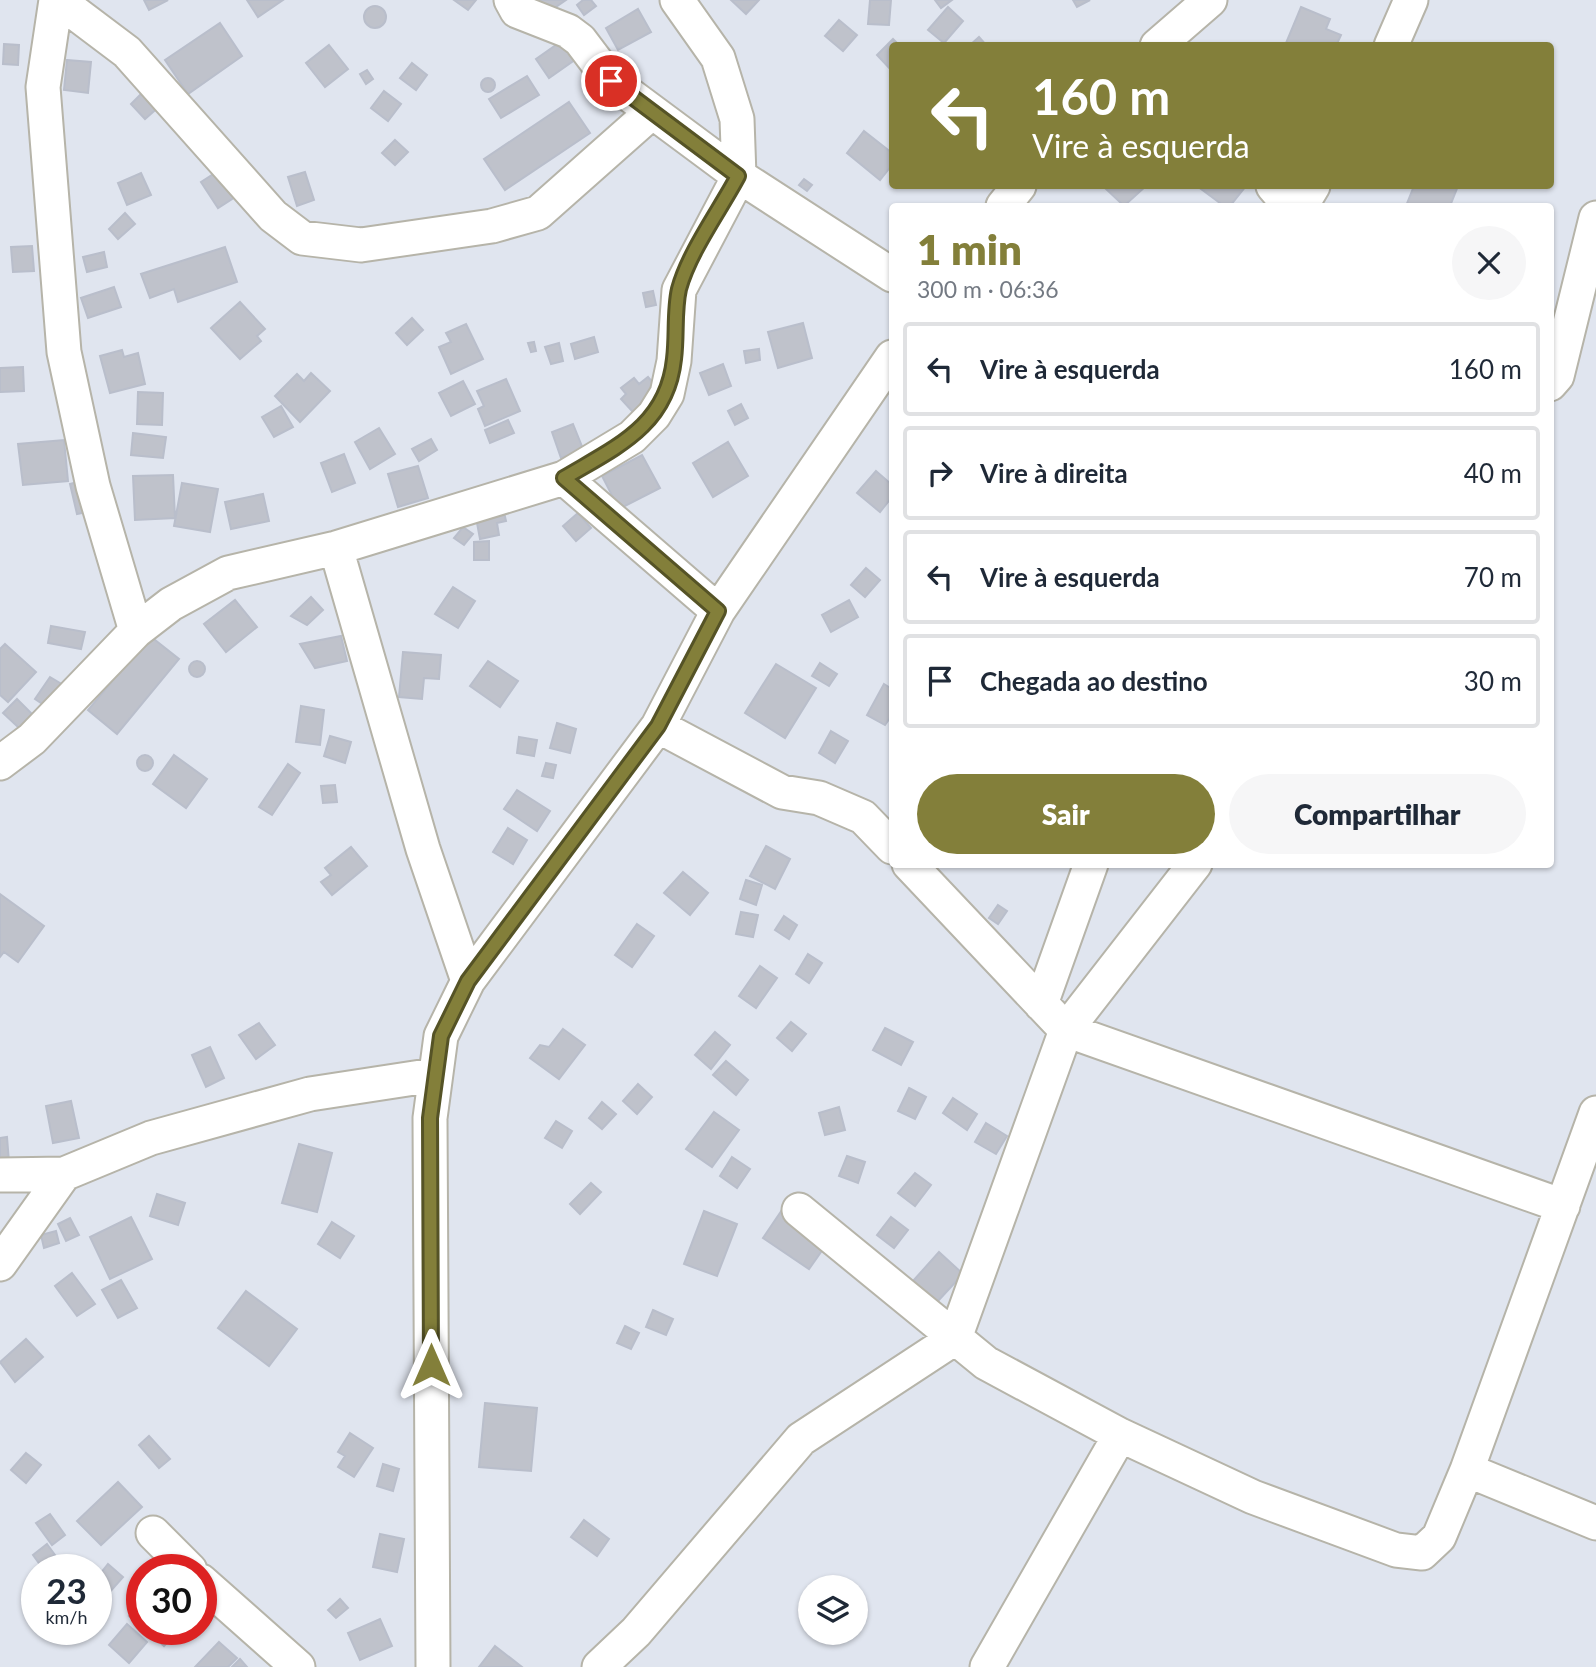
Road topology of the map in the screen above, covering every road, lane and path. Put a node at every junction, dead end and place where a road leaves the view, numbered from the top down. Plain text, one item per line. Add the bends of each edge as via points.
1 (57, 0) edge
2 (511, 0) edge
3 (677, 0) edge
4 (1210, 0) edge
5 (1411, 0) edge
6 (1171, 40) edge
7 (1393, 42) edge
8 (652, 112) junction
9 (738, 176) junction
10 (1276, 189) edge
11 (1287, 203) edge
12 (1596, 218) edge
13 (889, 273) edge
14 (889, 361) edge
15 (1554, 379) edge
16 (564, 478) junction
17 (336, 548) junction
18 (718, 611) junction
19 (136, 631) junction
20 (658, 726) junction
21 (0, 763) edge
22 (889, 845) edge
23 (913, 868) edge
24 (1090, 868) edge
25 (1192, 868) edge
26 (468, 981) junction
27 (1041, 1004) junction
28 (1066, 1030) junction
29 (434, 1075) junction
30 (1596, 1113) edge
31 (64, 1174) junction
32 (0, 1175) edge
33 (1563, 1206) junction
34 (799, 1210) dead end
35 (0, 1264) edge
36 (955, 1338) junction
37 (1119, 1435) junction
38 (1467, 1470) junction
39 (1596, 1523) edge
40 (153, 1534) dead end
41 (174, 1554) edge
42 (217, 1595) edge
43 (298, 1667) edge
44 (433, 1667) edge
45 (599, 1667) edge
46 (987, 1667) edge

1 - 8 street via 127,52 273,216 302,238 361,246 492,226 538,213
1 - 19 street via 43,87 64,352 93,486
2 - 8 street via 517,11 580,40 611,81
3 - 9 street via 718,58 737,119
4 - 6 street
5 - 7 street
8 - 9 street
9 - 13 street
9 - 16 street via 679,290 667,394 632,437
10 - 11 street
12 - 15 street
14 - 18 street
16 - 17 street
16 - 18 street
17 - 19 street via 228,573 171,604
17 - 26 street via 423,849
18 - 20 street
19 - 21 street via 32,739
20 - 22 street via 782,792 819,798 863,817
20 - 26 street
23 - 27 street
24 - 27 street
25 - 28 street
26 - 29 street via 441,1036
27 - 28 street
28 - 33 street
28 - 36 street
29 - 31 street via 310,1094 151,1138
29 - 44 street via 430,1118
30 - 33 street
31 - 32 street
31 - 35 street
33 - 38 street
34 - 36 street
36 - 37 street via 986,1363
36 - 45 street via 801,1439 636,1632
37 - 38 street via 1253,1497 1396,1550 1423,1553 1439,1537
37 - 46 street
38 - 39 street
40 - 41 street
42 - 43 street

